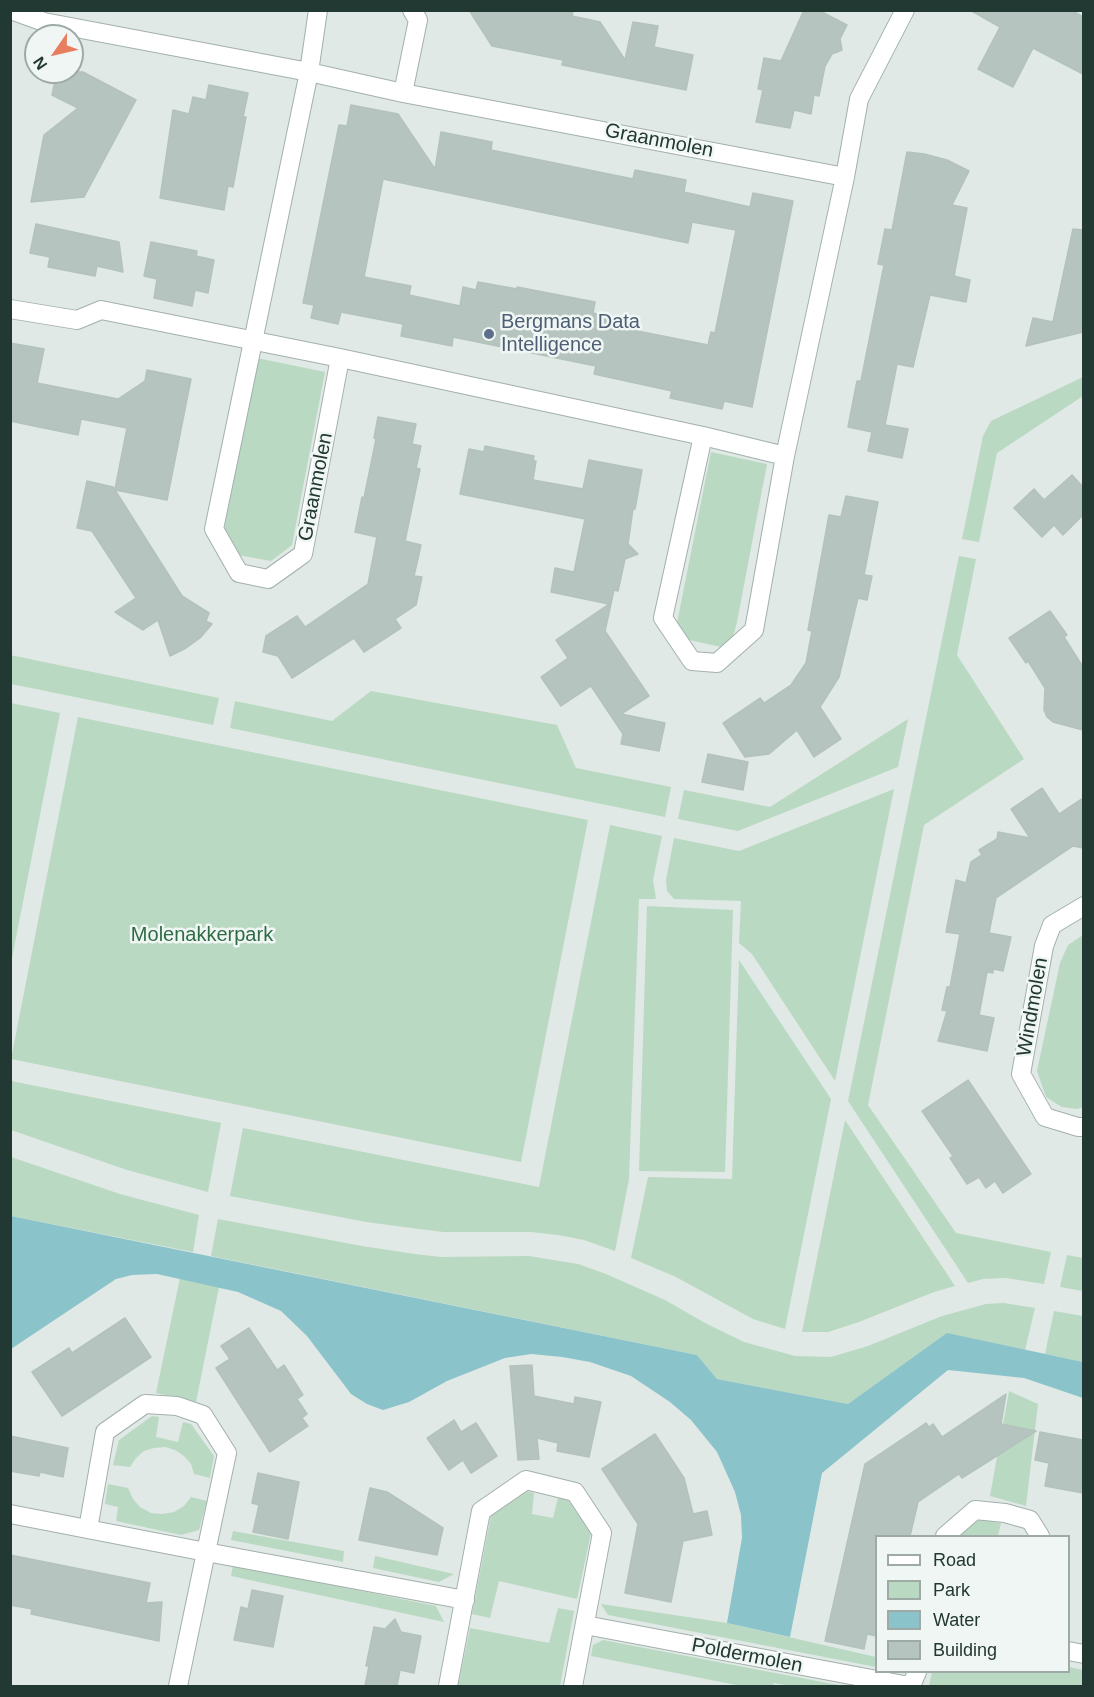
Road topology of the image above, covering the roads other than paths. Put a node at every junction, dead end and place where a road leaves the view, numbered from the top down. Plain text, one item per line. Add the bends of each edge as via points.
1 (11, 10) edge
2 (318, 10) edge
3 (412, 10) edge
4 (905, 10) edge
5 (309, 72) junction
6 (403, 93) junction
7 (845, 177) junction
8 (10, 309) edge
9 (252, 341) junction
10 (340, 358) junction
11 (703, 436) junction
12 (785, 456) junction
13 (1083, 906) edge
14 (1083, 1127) edge
15 (10, 1514) edge
16 (88, 1529) junction
17 (946, 1535) edge
18 (1039, 1535) edge
19 (206, 1552) junction
20 (465, 1600) junction
21 (585, 1625) junction
22 (178, 1686) edge
23 (448, 1686) edge
24 (573, 1686) edge
25 (910, 1686) edge

1 - 5 street, Graanmolen via 44,21
2 - 5 street, Graanmolen
3 - 6 street via 418,20
4 - 7 street via 859,99
5 - 6 street, Graanmolen
5 - 9 street, Graanmolen
6 - 7 street, Graanmolen
7 - 12 street
8 - 9 street via 76,320 101,310
9 - 10 street
9 - 10 street, Graanmolen via 213,529 239,573 268,579 303,554
10 - 11 street
11 - 12 street
11 - 12 street via 663,618 692,661 717,663 754,630
13 - 14 street, Windmolen via 1052,925 1044,946 1021,1074 1045,1116
15 - 16 street
16 - 19 street
16 - 19 street via 105,1432 145,1404 177,1406 203,1415 227,1453
17 - 18 street via 975,1510 1030,1520
19 - 20 street
19 - 22 street
20 - 21 street via 481,1511 526,1480 575,1492 602,1533
20 - 23 street
21 - 24 street
21 - 25 street, Poldermolen

